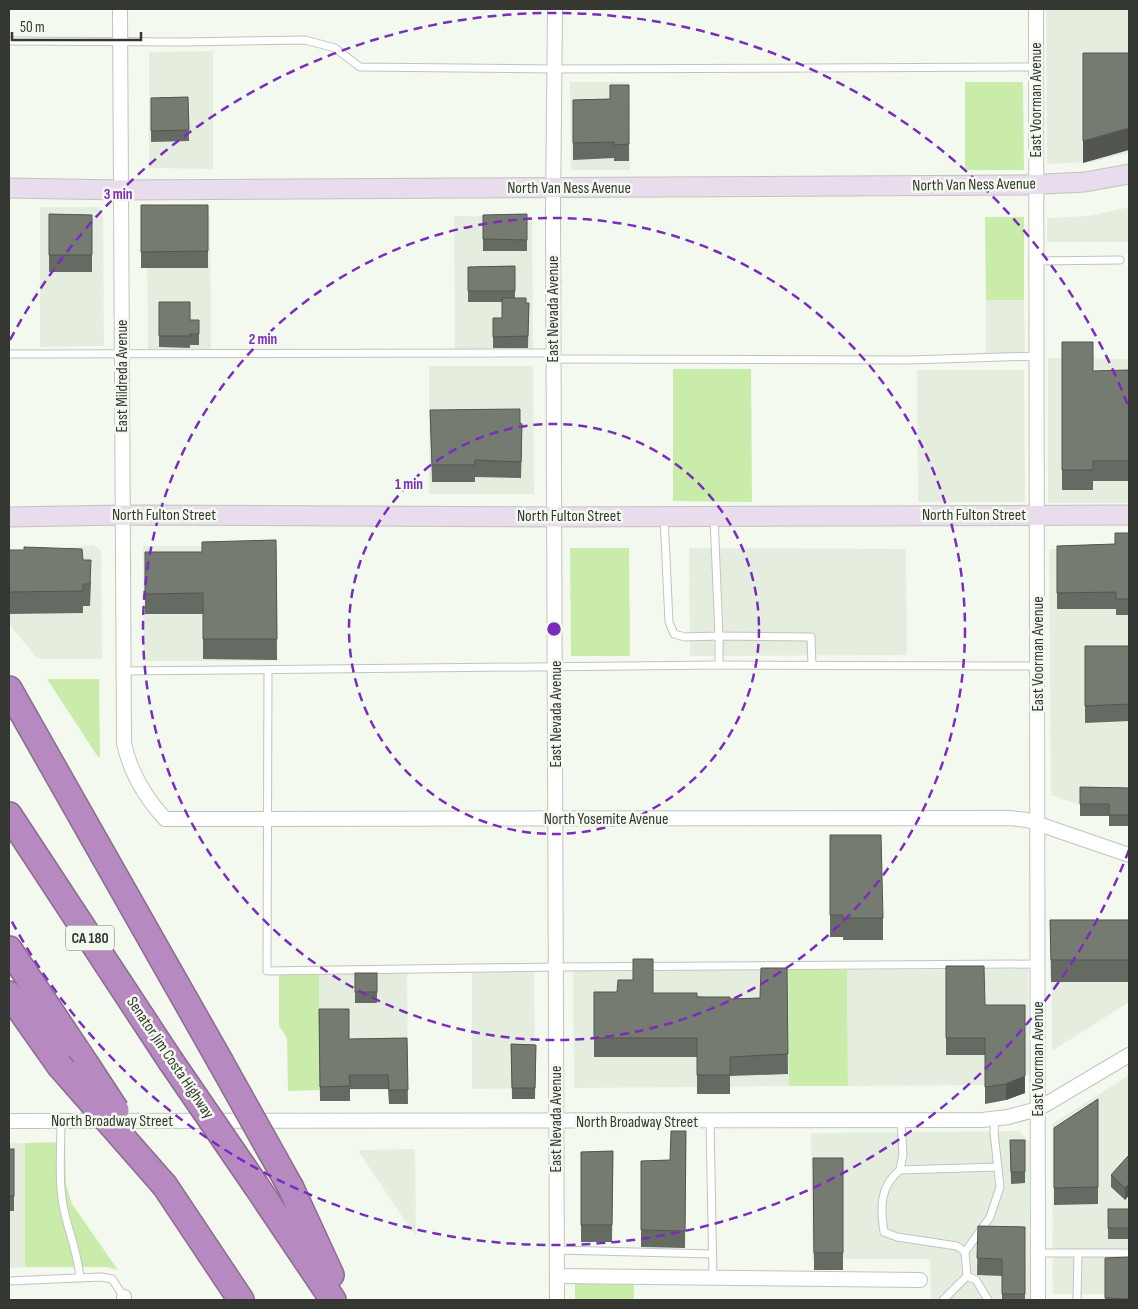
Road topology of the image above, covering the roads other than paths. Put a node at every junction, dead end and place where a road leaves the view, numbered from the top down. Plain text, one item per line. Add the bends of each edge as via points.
1 (120, 9) edge
2 (555, 9) edge
3 (1036, 9) edge
4 (9, 41) edge
5 (120, 41) junction
6 (1036, 67) junction
7 (555, 69) junction
8 (1129, 174) edge
9 (1037, 184) junction
10 (9, 188) edge
11 (553, 188) junction
12 (121, 190) junction
13 (1120, 260) dead end
14 (1036, 261) junction
15 (9, 354) edge
16 (122, 354) junction
17 (553, 356) junction
18 (1038, 356) junction
19 (714, 514) junction
20 (122, 515) junction
21 (664, 515) junction
22 (1038, 515) junction
23 (1129, 515) edge
24 (555, 517) junction
25 (9, 518) edge
26 (719, 636) junction
27 (719, 665) junction
28 (812, 665) junction
29 (1038, 666) junction
30 (556, 668) junction
31 (268, 670) junction
32 (124, 671) junction
33 (9, 690) edge
34 (124, 743) joint
35 (9, 815) edge
36 (555, 819) junction
37 (267, 820) junction
38 (1038, 824) junction
39 (1129, 855) edge
40 (9, 949) edge
41 (1038, 964) junction
42 (555, 967) junction
43 (9, 994) edge
44 (1129, 1055) edge
45 (1038, 1109) junction
46 (995, 1119) junction
47 (9, 1121) edge
48 (61, 1121) junction
49 (710, 1121) junction
50 (901, 1121) junction
51 (556, 1122) junction
52 (997, 1167) junction
53 (900, 1170) junction
54 (165, 1186) junction
55 (557, 1250) junction
56 (965, 1252) junction
57 (1038, 1253) junction
58 (1078, 1253) junction
59 (1129, 1253) edge
60 (712, 1254) junction
61 (557, 1276) junction
62 (967, 1276) junction
63 (80, 1278) junction
64 (713, 1278) junction
65 (920, 1280) dead end
66 (9, 1281) edge
67 (124, 1299) edge
68 (241, 1300) edge
69 (333, 1300) edge
70 (343, 1300) edge
71 (557, 1300) edge
72 (943, 1300) edge
73 (988, 1300) edge
74 (1038, 1300) edge
75 (1077, 1300) edge

1 - 5 street, East Mildreda Avenue
2 - 7 street, East Nevada Avenue
3 - 6 street, East Voorman Avenue
4 - 5 lane
5 - 7 lane via 306,40 335,48 360,68
5 - 12 street, East Mildreda Avenue
6 - 7 lane
6 - 9 street, East Voorman Avenue
7 - 11 street, East Nevada Avenue
8 - 9 main road, North Van Ness Avenue via 1085,182
9 - 11 main road, North Van Ness Avenue
9 - 14 street, East Voorman Avenue
10 - 12 main road, North Van Ness Avenue
11 - 12 main road, North Van Ness Avenue
11 - 17 street, East Nevada Avenue
12 - 16 street, East Mildreda Avenue
13 - 14 lane
14 - 18 street, East Voorman Avenue
15 - 16 lane
16 - 17 lane
16 - 20 street, East Mildreda Avenue
17 - 18 lane via 899,360
17 - 24 street, East Nevada Avenue
18 - 22 street, East Voorman Avenue
19 - 21 main road, North Fulton Street
19 - 22 main road, North Fulton Street
19 - 26 lane
20 - 24 main road, North Fulton Street
20 - 25 main road, North Fulton Street
20 - 32 street, East Mildreda Avenue
21 - 24 main road, North Fulton Street
21 - 26 lane via 669,622 674,634 685,637
22 - 23 main road, North Fulton Street
22 - 29 street, East Voorman Avenue
24 - 30 street, East Nevada Avenue
26 - 27 lane
26 - 28 lane via 810,637
27 - 28 lane
27 - 30 lane
28 - 29 lane
29 - 38 street, East Voorman Avenue
30 - 31 lane
30 - 36 street, East Nevada Avenue
31 - 32 lane
31 - 37 lane
32 - 34 street, East Mildreda Avenue
33 - 70 highway, bridge via 291,1188
34 - 37 street, North Yosemite Avenue via 129,765 151,804 165,820
35 - 69 highway, Senator Jim Costa Highway / CA 180, bridge
36 - 37 street, North Yosemite Avenue
36 - 38 street, North Yosemite Avenue via 1010,818
36 - 42 street, East Nevada Avenue
37 - 42 lane via 267,971
38 - 39 street, North Yosemite Avenue
38 - 41 street, East Voorman Avenue
40 - 54 highway, bridge
41 - 42 lane
41 - 45 street, East Voorman Avenue
42 - 51 street, East Nevada Avenue
43 - 54 highway, bridge via 59,1065
44 - 45 street, North Broadway Street
45 - 46 street, North Broadway Street
45 - 57 street, East Voorman Avenue
46 - 50 street, North Broadway Street
46 - 52 lane
47 - 48 street, North Broadway Street
48 - 51 street, North Broadway Street
48 - 63 lane via 61,1190
49 - 50 street, North Broadway Street
49 - 51 street, North Broadway Street
49 - 60 lane
50 - 53 lane
51 - 55 street, East Nevada Avenue
52 - 53 lane
52 - 56 lane via 1000,1187 990,1217
53 - 56 lane via 891,1177 881,1200 884,1232 958,1246
54 - 68 highway
55 - 60 lane
55 - 61 street, East Nevada Avenue
56 - 62 lane
57 - 58 lane
57 - 74 street, East Voorman Avenue
58 - 59 lane
58 - 75 lane
60 - 64 lane
61 - 64 street
61 - 71 street, East Nevada Avenue
62 - 72 lane
62 - 73 lane via 976,1280
63 - 66 lane
63 - 67 lane via 112,1279
64 - 65 street

